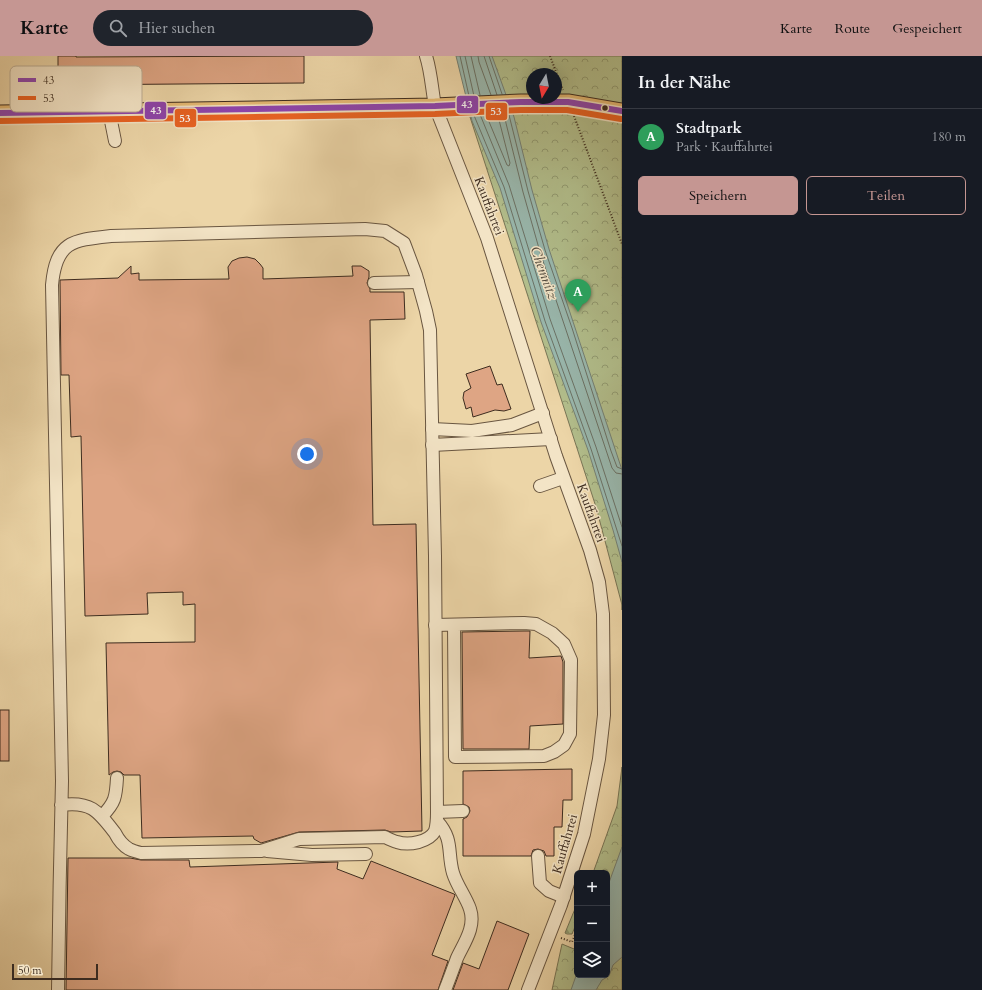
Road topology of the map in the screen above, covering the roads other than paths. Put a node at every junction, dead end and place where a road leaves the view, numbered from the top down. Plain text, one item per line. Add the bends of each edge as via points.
1 (426, 56) edge
2 (435, 106) junction
3 (142, 110) edge
4 (622, 111) edge
5 (54, 112) edge
6 (109, 112) edge
7 (0, 113) edge
8 (116, 141) dead end
9 (418, 282) junction
10 (374, 283) dead end
11 (543, 413) junction
12 (432, 429) junction
13 (551, 439) junction
14 (432, 445) junction
15 (563, 478) junction
16 (540, 486) dead end
17 (435, 625) junction
18 (454, 625) junction
19 (436, 695) junction
20 (454, 695) junction
21 (116, 778) dead end
22 (62, 805) junction
23 (463, 811) dead end
24 (102, 816) junction
25 (437, 817) junction
26 (261, 850) junction
27 (366, 854) dead end
28 (538, 856) dead end
29 (564, 896) junction
30 (58, 990) edge
31 (445, 990) edge
32 (528, 990) edge

1 - 2 street, Kauffahrtei via 430,66
2 - 3 main road
2 - 4 main road via 568,102
2 - 11 street, Kauffahrtei via 487,238
5 - 7 main road
6 - 8 street
9 - 10 street
9 - 12 street via 430,330
9 - 22 street via 404,243 385,231 365,229 111,236 78,240 68,244 59,254 53,269 52,284
11 - 12 street via 512,425 472,431
11 - 13 street, Kauffahrtei
12 - 14 street
13 - 14 street
13 - 15 street, Kauffahrtei
14 - 17 street
15 - 16 street
15 - 29 street, Kauffahrtei via 599,582 603,614 604,670 604,715 599,759 584,834
17 - 18 street
17 - 19 street
18 - 20 street
18 - 20 street via 536,624 564,644 572,660 570,734 564,745 544,756 455,758
19 - 20 street
19 - 25 street
21 - 24 street via 116,794 112,806
22 - 24 street via 73,803 89,806
22 - 30 street
23 - 25 street
24 - 26 street via 129,849 141,853
25 - 26 street via 435,831 427,839 412,843 398,843 385,837 299,839
25 - 31 street via 449,841 453,873 472,918 470,934
26 - 27 street via 312,855
28 - 29 street via 540,883 549,891
29 - 32 street, Kauffahrtei

